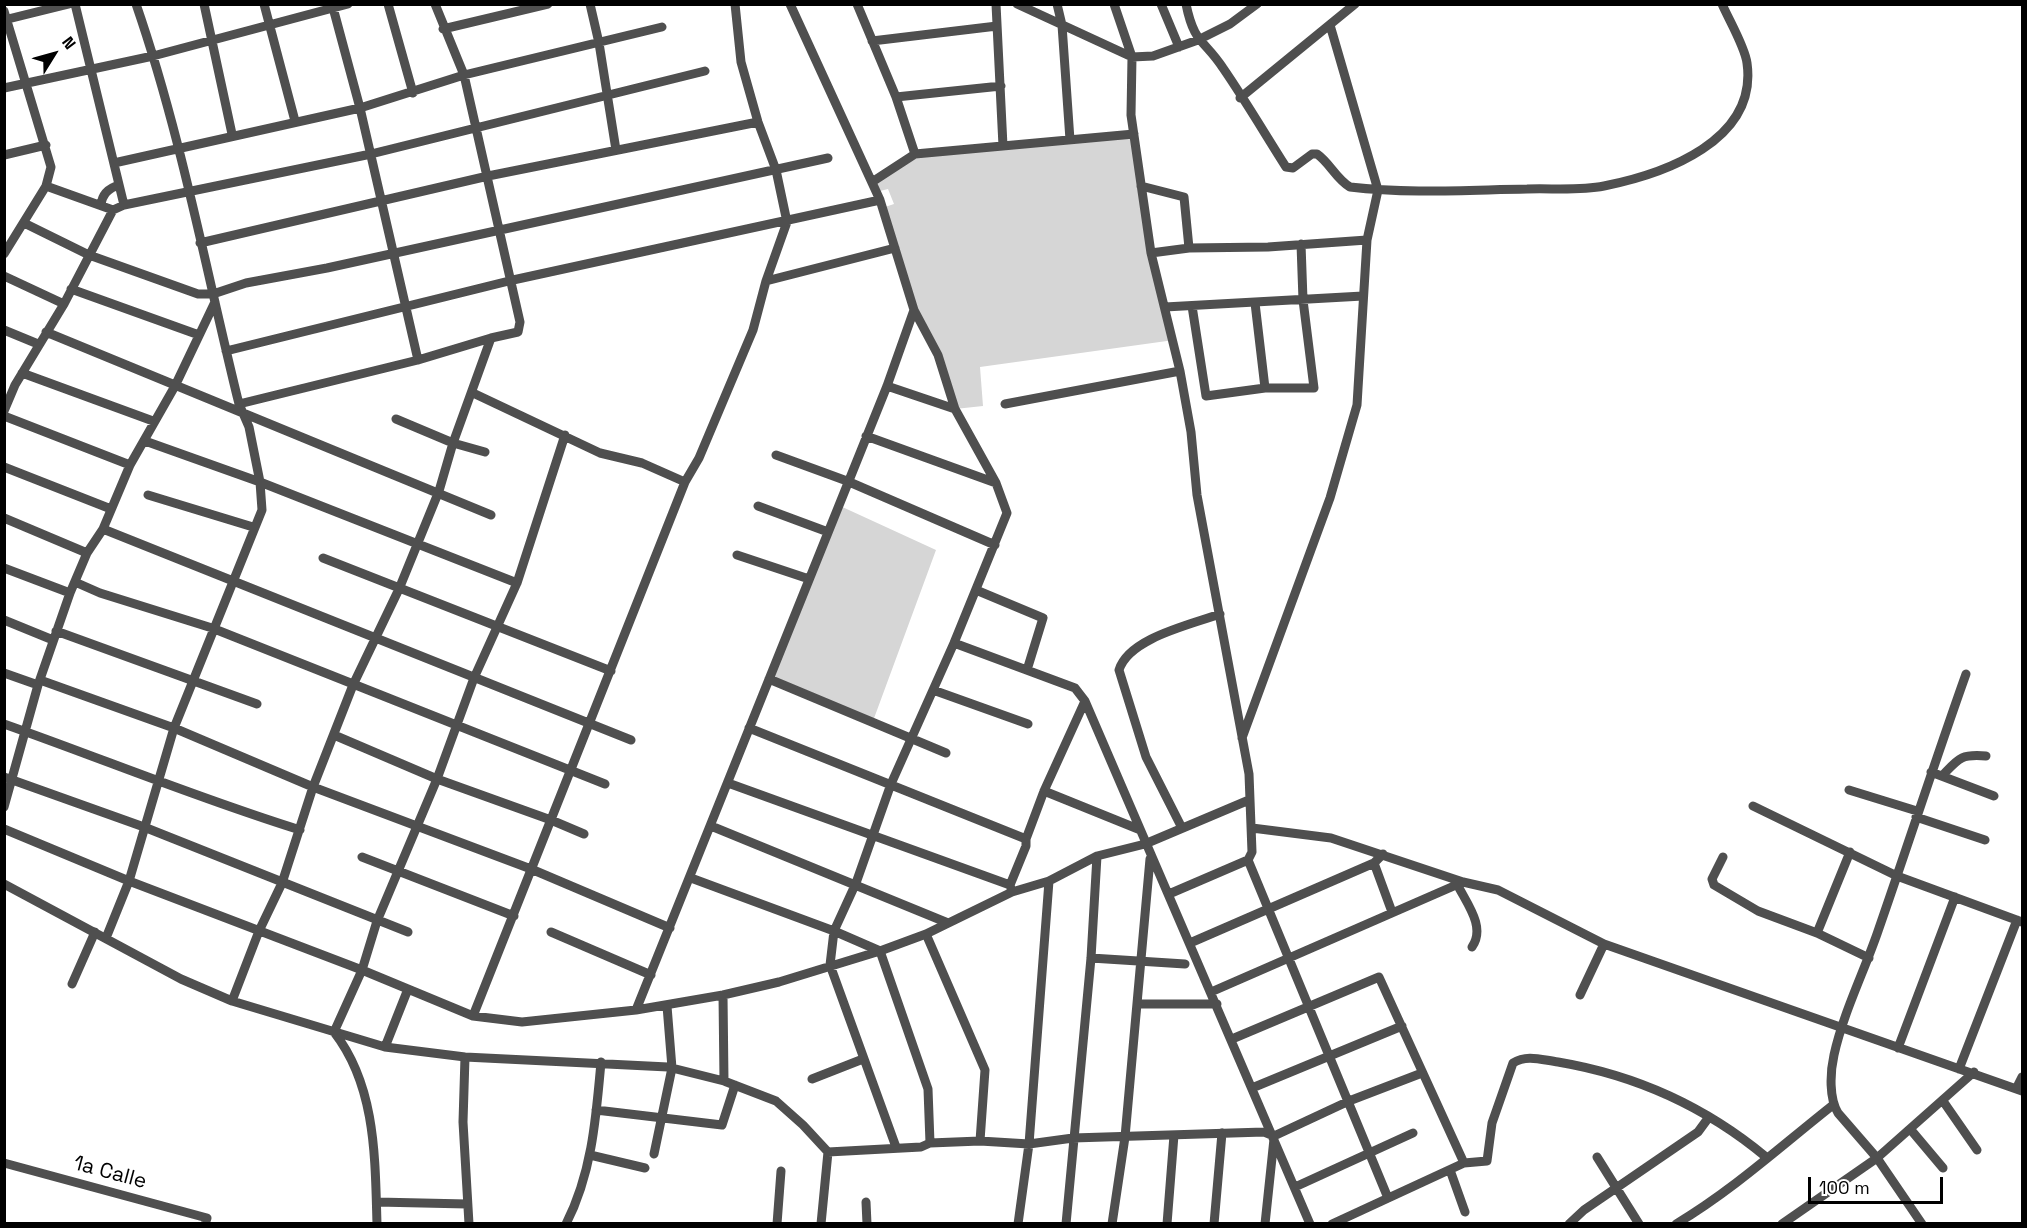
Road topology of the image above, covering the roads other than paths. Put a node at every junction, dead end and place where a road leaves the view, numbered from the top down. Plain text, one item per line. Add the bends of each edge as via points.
1 (69, 4) edge
2 (75, 4) edge
3 (136, 4) edge
4 (204, 4) edge
5 (264, 4) edge
6 (348, 4) edge
7 (388, 4) edge
8 (435, 4) edge
9 (548, 4) edge
10 (590, 4) edge
11 (735, 4) edge
12 (790, 4) edge
13 (856, 4) edge
14 (996, 4) edge
15 (1017, 4) edge
16 (1057, 4) edge
17 (1114, 4) edge
18 (1161, 4) edge
19 (1186, 4) edge
20 (1257, 4) edge
21 (1355, 4) edge
22 (1722, 4) edge
23 (332, 6) edge
24 (1244, 9) edge
25 (5, 17) edge
26 (1062, 25) junction
27 (1330, 25) junction
28 (269, 26) junction
29 (998, 26) junction
30 (662, 27) dead end
31 (443, 29) junction
32 (213, 40) junction
33 (1198, 40) junction
34 (872, 41) junction
35 (599, 43) junction
36 (1179, 47) junction
37 (153, 56) junction
38 (1132, 57) junction
39 (92, 69) junction
40 (705, 71) dead end
41 (464, 75) junction
42 (27, 83) junction
43 (1001, 86) junction
44 (4, 88) edge
45 (413, 93) junction
46 (606, 95) junction
47 (896, 98) junction
48 (1240, 98) junction
49 (360, 108) junction
50 (295, 121) junction
51 (758, 122) junction
52 (476, 127) junction
53 (232, 134) junction
54 (1134, 134) junction
55 (1070, 140) junction
56 (46, 145) junction
57 (1003, 146) junction
58 (178, 148) junction
59 (616, 150) junction
60 (4, 154) edge
61 (371, 154) junction
62 (915, 154) junction
63 (828, 158) dead end
64 (114, 163) junction
65 (776, 170) junction
66 (488, 176) junction
67 (872, 182) junction
68 (119, 185) junction
69 (46, 186) junction
70 (1142, 186) junction
71 (1378, 190) junction
72 (188, 193) junction
73 (382, 200) junction
74 (880, 200) junction
75 (124, 205) junction
76 (101, 206) junction
77 (113, 210) junction
78 (787, 222) junction
79 (24, 223) junction
80 (501, 230) junction
81 (1367, 240) junction
82 (200, 243) junction
83 (1301, 244) junction
84 (894, 248) junction
85 (1189, 248) junction
86 (394, 253) junction
87 (1151, 253) junction
88 (4, 254) edge
89 (89, 255) junction
90 (4, 276) edge
91 (513, 280) junction
92 (766, 281) junction
93 (71, 289) junction
94 (1363, 296) junction
95 (214, 298) junction
96 (1303, 300) junction
97 (1255, 303) junction
98 (64, 304) junction
99 (1192, 306) junction
100 (1165, 307) junction
101 (406, 308) junction
102 (914, 310) junction
103 (4, 330) edge
104 (46, 332) junction
105 (199, 335) junction
106 (491, 338) junction
107 (38, 344) junction
108 (226, 351) junction
109 (418, 360) junction
110 (1180, 371) junction
111 (22, 373) junction
112 (4, 380) edge
113 (15, 385) junction
114 (175, 386) junction
115 (887, 386) junction
116 (1265, 388) junction
117 (472, 393) junction
118 (239, 404) junction
119 (1005, 404) dead end
120 (955, 408) junction
121 (4, 414) edge
122 (243, 414) junction
123 (396, 419) dead end
124 (153, 421) junction
125 (565, 435) junction
126 (866, 436) junction
127 (146, 441) junction
128 (453, 443) junction
129 (485, 452) dead end
130 (776, 455) dead end
131 (130, 465) junction
132 (4, 467) edge
133 (847, 481) junction
134 (260, 482) junction
135 (685, 482) junction
136 (996, 483) junction
137 (439, 491) junction
138 (148, 495) dead end
139 (758, 506) dead end
140 (111, 509) junction
141 (491, 515) dead end
142 (4, 518) edge
143 (253, 527) junction
144 (103, 529) junction
145 (828, 532) junction
146 (417, 544) junction
147 (995, 545) junction
148 (87, 553) junction
149 (737, 555) dead end
150 (323, 558) dead end
151 (4, 568) edge
152 (808, 579) junction
153 (75, 582) junction
154 (231, 582) junction
155 (517, 583) junction
156 (399, 589) junction
157 (976, 590) junction
158 (69, 593) junction
159 (1220, 614) junction
160 (4, 620) edge
161 (496, 627) junction
162 (212, 628) junction
163 (56, 630) junction
164 (374, 637) junction
165 (53, 640) junction
166 (954, 643) junction
167 (1027, 670) junction
168 (611, 671) junction
169 (4, 673) edge
170 (1966, 674) dead end
171 (474, 678) junction
172 (193, 679) junction
173 (769, 679) junction
174 (39, 683) junction
175 (353, 685) junction
176 (933, 690) junction
177 (1085, 701) junction
178 (257, 704) dead end
179 (4, 724) edge
180 (458, 724) junction
181 (1028, 724) dead end
182 (589, 725) junction
183 (174, 728) junction
184 (749, 728) junction
185 (25, 731) junction
186 (334, 735) junction
187 (913, 737) junction
188 (1241, 738) junction
189 (631, 740) dead end
190 (946, 753) dead end
191 (1986, 756) dead end
192 (571, 770) junction
193 (1932, 772) junction
194 (1942, 776) junction
195 (8, 778) edge
196 (159, 779) junction
197 (436, 779) junction
198 (728, 783) junction
199 (605, 784) dead end
200 (891, 784) junction
201 (313, 787) junction
202 (1849, 790) dead end
203 (1044, 791) junction
204 (1994, 796) dead end
205 (1249, 800) junction
206 (1753, 806) dead end
207 (4, 807) edge
208 (1917, 814) junction
209 (551, 820) junction
210 (711, 826) junction
211 (144, 827) junction
212 (417, 827) junction
213 (1138, 828) junction
214 (1182, 828) junction
215 (1252, 828) junction
216 (4, 829) edge
217 (300, 830) junction
218 (872, 833) junction
219 (584, 834) dead end
220 (1026, 839) junction
221 (1985, 840) dead end
222 (1145, 844) junction
223 (1850, 852) junction
224 (1383, 854) junction
225 (1097, 856) junction
226 (1151, 856) junction
227 (362, 857) dead end
228 (1723, 857) dead end
229 (1248, 861) junction
230 (1374, 864) junction
231 (531, 869) junction
232 (399, 872) junction
233 (1897, 876) junction
234 (691, 878) junction
235 (1048, 881) junction
236 (129, 882) junction
237 (282, 883) junction
238 (856, 883) junction
239 (1460, 883) junction
240 (4, 884) edge
241 (1011, 889) junction
242 (1168, 894) junction
243 (1955, 897) junction
244 (1268, 908) junction
245 (1392, 912) junction
246 (514, 916) junction
247 (377, 921) junction
248 (2020, 921) edge
249 (948, 923) junction
250 (670, 928) junction
251 (259, 931) junction
252 (834, 931) junction
253 (95, 932) junction
254 (408, 932) dead end
255 (551, 932) dead end
256 (1817, 933) junction
257 (926, 934) junction
258 (106, 938) junction
259 (1190, 943) junction
260 (1604, 944) junction
261 (1472, 947) dead end
262 (880, 951) junction
263 (1288, 957) junction
264 (1091, 958) junction
265 (1869, 958) junction
266 (1142, 963) junction
267 (1185, 964) dead end
268 (830, 965) junction
269 (362, 970) junction
270 (651, 975) junction
271 (72, 984) dead end
272 (408, 989) junction
273 (1211, 992) junction
274 (723, 995) junction
275 (1580, 995) dead end
276 (232, 1001) junction
277 (1138, 1004) junction
278 (1217, 1004) junction
279 (667, 1005) junction
280 (1306, 1006) junction
281 (636, 1010) junction
282 (473, 1016) junction
283 (1402, 1026) junction
284 (1842, 1029) junction
285 (334, 1032) junction
286 (1232, 1039) junction
287 (385, 1047) junction
288 (1898, 1048) junction
289 (1329, 1054) junction
290 (465, 1057) junction
291 (863, 1059) junction
292 (601, 1062) junction
293 (672, 1068) junction
294 (1959, 1069) junction
295 (1974, 1072) junction
296 (1422, 1073) junction
297 (2022, 1077) edge
298 (812, 1079) dead end
299 (724, 1081) junction
300 (735, 1085) junction
301 (1252, 1088) junction
302 (2019, 1090) edge
303 (1349, 1101) junction
304 (1943, 1101) junction
305 (1833, 1105) junction
306 (596, 1110) junction
307 (662, 1117) junction
308 (1708, 1117) junction
309 (1911, 1130) junction
310 (1222, 1133) junction
311 (1413, 1133) dead end
312 (1174, 1135) junction
313 (1274, 1136) junction
314 (1125, 1137) junction
315 (1073, 1138) junction
316 (980, 1141) junction
317 (930, 1143) junction
318 (1029, 1144) junction
319 (896, 1147) junction
320 (1977, 1150) dead end
321 (828, 1152) junction
322 (1368, 1152) junction
323 (654, 1154) dead end
324 (590, 1155) junction
325 (1597, 1157) dead end
326 (1766, 1157) junction
327 (1877, 1158) junction
328 (4, 1163) edge
329 (1464, 1164) junction
330 (645, 1168) dead end
331 (1943, 1168) dead end
332 (1450, 1170) junction
333 (781, 1172) dead end
334 (1295, 1186) junction
335 (1618, 1187) junction
336 (1388, 1198) junction
337 (376, 1202) junction
338 (866, 1202) dead end
339 (467, 1204) junction
340 (1465, 1212) dead end
341 (206, 1221) edge
342 (377, 1224) edge
343 (469, 1224) edge
344 (566, 1224) edge
345 (777, 1224) edge
346 (821, 1224) edge
347 (867, 1224) edge
348 (1018, 1224) edge
349 (1066, 1224) edge
350 (1112, 1224) edge
351 (1167, 1224) edge
352 (1214, 1224) edge
353 (1265, 1224) edge
354 (1310, 1224) edge
355 (1332, 1224) edge
356 (1569, 1224) edge
357 (1639, 1224) edge
358 (1676, 1224) edge
359 (1782, 1224) edge
360 (1922, 1224) edge

1 - 25 street
2 - 39 street
3 - 37 street
4 - 32 street
5 - 28 street
6 - 23 street
7 - 45 street
8 - 31 street
9 - 31 street
10 - 35 street
11 - 51 street via 741,62
12 - 67 street
13 - 34 street
14 - 29 street
15 - 26 street
16 - 26 street
17 - 38 street
18 - 36 street
19 - 33 street via 1190,26
20 - 24 street
21 - 27 street
22 - 71 street via 1747,62 1746,84 1730,125 1698,153 1654,174 1601,187
23 - 28 street
23 - 49 street
24 - 33 street
25 - 42 street
26 - 38 street
26 - 55 street
27 - 48 street
27 - 71 street
28 - 32 street
28 - 50 street
29 - 34 street
29 - 43 street
30 - 35 street
31 - 41 street
32 - 37 street
32 - 53 street
33 - 36 street
33 - 48 street via 1223,67
34 - 47 street
35 - 41 street
35 - 46 street
36 - 38 street via 1154,56
37 - 39 street
37 - 58 street
38 - 54 street
39 - 42 street
39 - 64 street
40 - 46 street
41 - 45 street
41 - 52 street
42 - 44 street
42 - 56 street
43 - 47 street
43 - 57 street
45 - 49 street
46 - 52 street
46 - 59 street
47 - 62 street
48 - 71 street via 1286,167 1293,168 1317,154 1343,183
49 - 50 street
49 - 61 street
50 - 53 street
51 - 59 street
51 - 65 street
52 - 61 street
52 - 66 street
53 - 58 street
54 - 55 street
54 - 70 street
55 - 57 street
56 - 60 street
56 - 69 street via 51,167
57 - 62 street
58 - 64 street
58 - 72 street
59 - 66 street
61 - 72 street
61 - 73 street
62 - 67 street
63 - 65 street
64 - 68 street
65 - 78 street
65 - 80 street
66 - 73 street
66 - 80 street
67 - 74 street
68 - 75 street
68 - 76 street via 106,192
69 - 76 street
69 - 79 street
70 - 85 street via 1184,196
70 - 87 street
71 - 81 street
72 - 75 street
72 - 82 street
73 - 82 street
73 - 86 street
74 - 78 street
74 - 84 street
75 - 77 street
76 - 77 street
77 - 89 street
78 - 91 street
78 - 92 street
79 - 88 street
79 - 89 street
80 - 86 street
80 - 91 street
81 - 83 street
81 - 94 street
82 - 95 street
83 - 85 street
83 - 96 street
84 - 92 street
84 - 102 street
85 - 87 street
86 - 95 street via 246,283
86 - 101 street
87 - 100 street
89 - 93 street
89 - 95 street
90 - 98 street
91 - 101 street
91 - 106 street via 518,332
92 - 135 street via 753,330
93 - 98 street
93 - 105 street
94 - 96 street
94 - 188 street via 1357,405 1330,498
95 - 105 street
95 - 108 street
96 - 97 street
96 - 116 street via 1314,388
97 - 99 street
97 - 116 street
98 - 104 street
99 - 100 street
99 - 116 street via 1206,396
100 - 110 street
101 - 108 street
101 - 109 street
102 - 115 street
102 - 120 street via 938,355
103 - 107 street
104 - 107 street
104 - 114 street
105 - 114 street
106 - 109 street
106 - 117 street
107 - 111 street
108 - 118 street
109 - 118 street
110 - 119 street
110 - 159 street via 1197,495
111 - 113 street
111 - 124 street
112 - 113 street
113 - 121 street
114 - 122 street
114 - 124 street
115 - 120 street
115 - 126 street
117 - 125 street
117 - 128 street
118 - 122 street
120 - 136 street
121 - 131 street
122 - 134 street
122 - 137 street
123 - 128 street
124 - 127 street
125 - 135 street via 600,453 642,463
125 - 155 street
126 - 133 street
126 - 136 street
127 - 131 street
127 - 134 street
128 - 129 street
128 - 137 street
130 - 133 street
131 - 140 street
132 - 140 street
133 - 145 street
133 - 147 street
134 - 143 street via 261,510
134 - 146 street
135 - 168 street
136 - 147 street via 1007,513
137 - 141 street
137 - 146 street
138 - 143 street
139 - 145 street
140 - 144 street
142 - 148 street
143 - 154 street
144 - 148 street
144 - 154 street
145 - 152 street
146 - 155 street
146 - 156 street
147 - 157 street
148 - 153 street
149 - 152 street
150 - 156 street
151 - 158 street
152 - 173 street
153 - 158 street
153 - 162 street
154 - 162 street
154 - 164 street
155 - 161 street
156 - 161 street
156 - 164 street
157 - 166 street
157 - 167 street via 1043,618
158 - 163 street
159 - 188 street
159 - 214 street via 1144,642 1123,658 1119,670 1146,757
160 - 165 street
161 - 168 street
161 - 171 street
162 - 172 street
162 - 175 street
163 - 165 street
163 - 172 street
164 - 171 street
164 - 175 street
165 - 174 street
166 - 167 street
166 - 176 street
167 - 177 street via 1075,688
168 - 182 street
169 - 174 street
170 - 193 street
171 - 180 street
171 - 182 street
172 - 178 street
172 - 183 street
173 - 184 street
173 - 187 street
174 - 183 street
174 - 185 street
175 - 180 street
175 - 186 street
176 - 181 street
176 - 187 street
177 - 203 street
177 - 213 street
179 - 185 street
180 - 192 street
180 - 197 street
182 - 189 street
182 - 192 street
183 - 196 street
183 - 201 street
184 - 198 street
184 - 200 street
185 - 195 street
185 - 196 street
186 - 197 street
186 - 201 street
187 - 190 street
187 - 200 street
188 - 205 street via 1250,774
191 - 194 street via 1966,754
192 - 199 street
192 - 209 street
193 - 194 street
193 - 208 street
194 - 204 street
195 - 207 street
195 - 211 street
196 - 211 street
196 - 217 street via 225,807
197 - 209 street
197 - 212 street
198 - 210 street
198 - 218 street
200 - 218 street
200 - 220 street
201 - 212 street
201 - 217 street
202 - 208 street
203 - 213 street
203 - 220 street
205 - 214 street
205 - 215 street
206 - 223 street
208 - 221 street
208 - 233 street
209 - 219 street
209 - 231 street
210 - 234 street
210 - 238 street
211 - 236 street
211 - 237 street
212 - 231 street
212 - 232 street
213 - 222 street
214 - 222 street
215 - 224 street via 1331,838
215 - 229 street
216 - 236 street
217 - 237 street
218 - 238 street
218 - 241 street
220 - 241 street
222 - 225 street
222 - 226 street
223 - 233 street
223 - 256 street
224 - 230 street
224 - 239 street
225 - 235 street
225 - 264 street
226 - 242 street
226 - 266 street
227 - 232 street
228 - 256 street via 1712,879 1714,885 1758,911
229 - 242 street
229 - 244 street
230 - 244 street
230 - 245 street
231 - 246 street
231 - 250 street
232 - 246 street
232 - 247 street
233 - 243 street
233 - 265 street
234 - 250 street
234 - 252 street
235 - 241 street
235 - 318 street
236 - 251 street
236 - 258 street
237 - 247 street
237 - 251 street
238 - 249 street
238 - 252 street
239 - 245 street
239 - 260 street via 1498,890
239 - 261 street via 1479,928
240 - 253 street
241 - 249 street
242 - 259 street
243 - 248 street
243 - 288 street
244 - 259 street
244 - 263 street
245 - 263 street
246 - 282 street
247 - 254 street
247 - 269 street
248 - 294 street
249 - 257 street
250 - 270 street
251 - 269 street
251 - 276 street
252 - 262 street
252 - 268 street
253 - 258 street
253 - 271 street
255 - 270 street
256 - 265 street
257 - 262 street
257 - 316 street via 985,1070
258 - 276 street via 181,979
259 - 273 street
260 - 275 street
260 - 284 street
262 - 268 street
262 - 317 street via 928,1089
263 - 273 street
263 - 280 street
264 - 266 street
264 - 315 street
265 - 284 street
266 - 267 street
266 - 277 street
268 - 274 street
268 - 291 street
269 - 272 street
269 - 285 street
270 - 281 street
272 - 282 street
272 - 287 street
273 - 278 street
274 - 279 street
274 - 299 street
276 - 285 street
277 - 278 street
277 - 314 street
278 - 286 street
279 - 281 street
279 - 293 street
280 - 283 street via 1379,977
280 - 286 street
280 - 289 street
281 - 282 street via 522,1022
283 - 289 street
283 - 296 street
284 - 288 street
284 - 305 street via 1832,1068
285 - 287 street
285 - 337 street via 358,1070 368,1109 374,1142
286 - 301 street
287 - 290 street
288 - 294 street
289 - 301 street
289 - 303 street
290 - 292 street
290 - 339 street
291 - 298 street
291 - 319 street
292 - 293 street
292 - 306 street
293 - 299 street
293 - 307 street
294 - 295 street
295 - 302 street
295 - 304 street
296 - 303 street
296 - 329 street
297 - 302 street
299 - 300 street
300 - 307 street via 722,1125
300 - 321 street via 759,1092 784,1107
301 - 313 street
303 - 313 street
303 - 322 street
304 - 309 street
304 - 320 street
305 - 326 street
305 - 327 street
306 - 307 street
306 - 324 street
307 - 323 street
308 - 326 street via 1734,1131
308 - 329 street via 1641,1083 1528,1057 1513,1063 1492,1123 1486,1161
308 - 335 street via 1698,1132
309 - 327 street
309 - 331 street
310 - 312 street
310 - 313 street via 1264,1132
310 - 352 street
311 - 322 street
312 - 314 street
312 - 351 street
313 - 334 street
313 - 353 street
314 - 315 street
314 - 350 street
315 - 318 street
315 - 349 street
316 - 317 street
316 - 318 street
317 - 319 street
318 - 348 street
319 - 321 street
321 - 346 street
322 - 334 street
322 - 336 street
324 - 330 street
324 - 344 street via 583,1186
325 - 335 street
326 - 358 street via 1740,1182
327 - 359 street
327 - 360 street
328 - 341 street, 1a Calle
329 - 332 street
332 - 336 street
332 - 340 street
333 - 345 street
334 - 354 street
335 - 356 street
335 - 357 street
336 - 355 street
337 - 339 street
337 - 342 street
338 - 347 street
339 - 343 street

